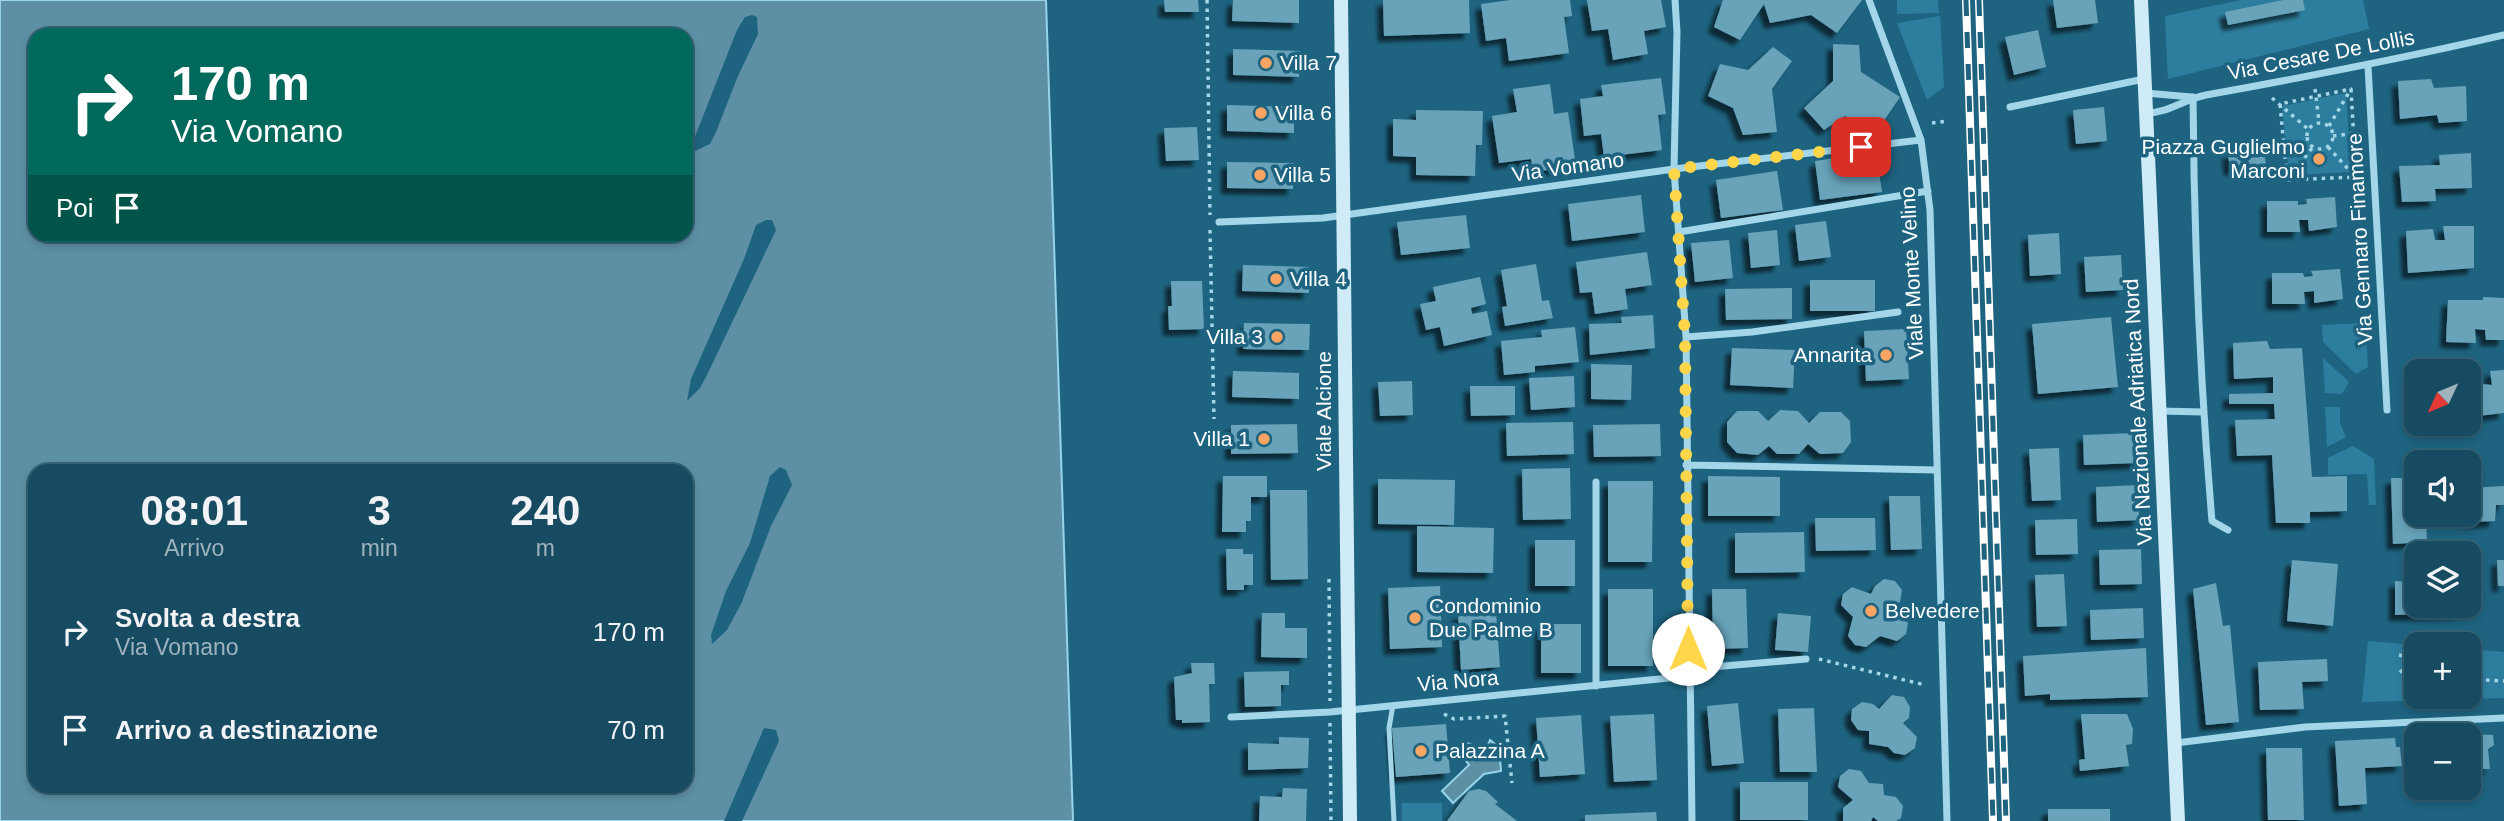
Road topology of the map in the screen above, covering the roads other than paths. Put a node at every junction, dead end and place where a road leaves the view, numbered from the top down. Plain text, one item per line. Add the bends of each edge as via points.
1 (1341, 0) edge
2 (1675, 0) edge
3 (1869, 0) edge
4 (2141, 0) edge
5 (2504, 35) edge
6 (2368, 66) junction
7 (2145, 86) junction
8 (2193, 97) junction
9 (2010, 107) dead end
10 (2147, 113) junction
11 (1921, 140) junction
12 (1674, 169) junction
13 (1928, 191) junction
14 (1344, 216) junction
15 (1219, 222) dead end
16 (1679, 232) junction
17 (1898, 312) dead end
18 (1685, 337) junction
19 (2387, 410) dead end
20 (2160, 411) junction
21 (2203, 412) junction
22 (1686, 465) junction
23 (1937, 470) junction
24 (1596, 482) dead end
25 (2228, 530) dead end
26 (1805, 659) road end
27 (1689, 676) junction
28 (1596, 686) junction
29 (1393, 705) junction
30 (1348, 708) junction
31 (1231, 717) dead end
32 (2504, 718) edge
33 (2176, 743) junction
34 (1350, 821) edge
35 (1394, 821) edge
36 (1692, 821) edge
37 (1947, 821) edge
38 (2178, 821) edge

1 - 14 street, Viale Alcione
2 - 12 street
3 - 11 street, Viale Monte Velino
4 - 7 street, Via Nazionale Adriatica Nord
5 - 6 street, Via Cesare De Lollis
6 - 8 street, Via Cesare De Lollis
6 - 19 street, Via Gennaro Finamore
7 - 8 street
7 - 9 street
7 - 10 street, Via Nazionale Adriatica Nord
8 - 10 street, Via Cesare De Lollis via 2164,113
8 - 21 street
10 - 20 street, Via Nazionale Adriatica Nord
11 - 12 street, Via Vomano
11 - 13 street, Viale Monte Velino
12 - 14 street, Via Vomano
12 - 16 street
13 - 16 street
13 - 23 street, Viale Monte Velino
14 - 15 street, Via Vomano
14 - 30 street, Viale Alcione
16 - 18 street
17 - 18 street
18 - 22 street
20 - 21 street
20 - 33 street, Via Nazionale Adriatica Nord
21 - 25 street via 2213,521
22 - 23 street
22 - 27 street
23 - 37 street, Viale Monte Velino
24 - 28 street
26 - 27 street, Via Nora
27 - 28 street, Via Nora
27 - 36 street
28 - 29 street, Via Nora
29 - 30 street, Via Nora
29 - 35 lane via 1389,728
30 - 31 street, Via Nora
30 - 34 street, Viale Alcione
32 - 33 street via 2305,727
33 - 38 street, Via Nazionale Adriatica Nord

